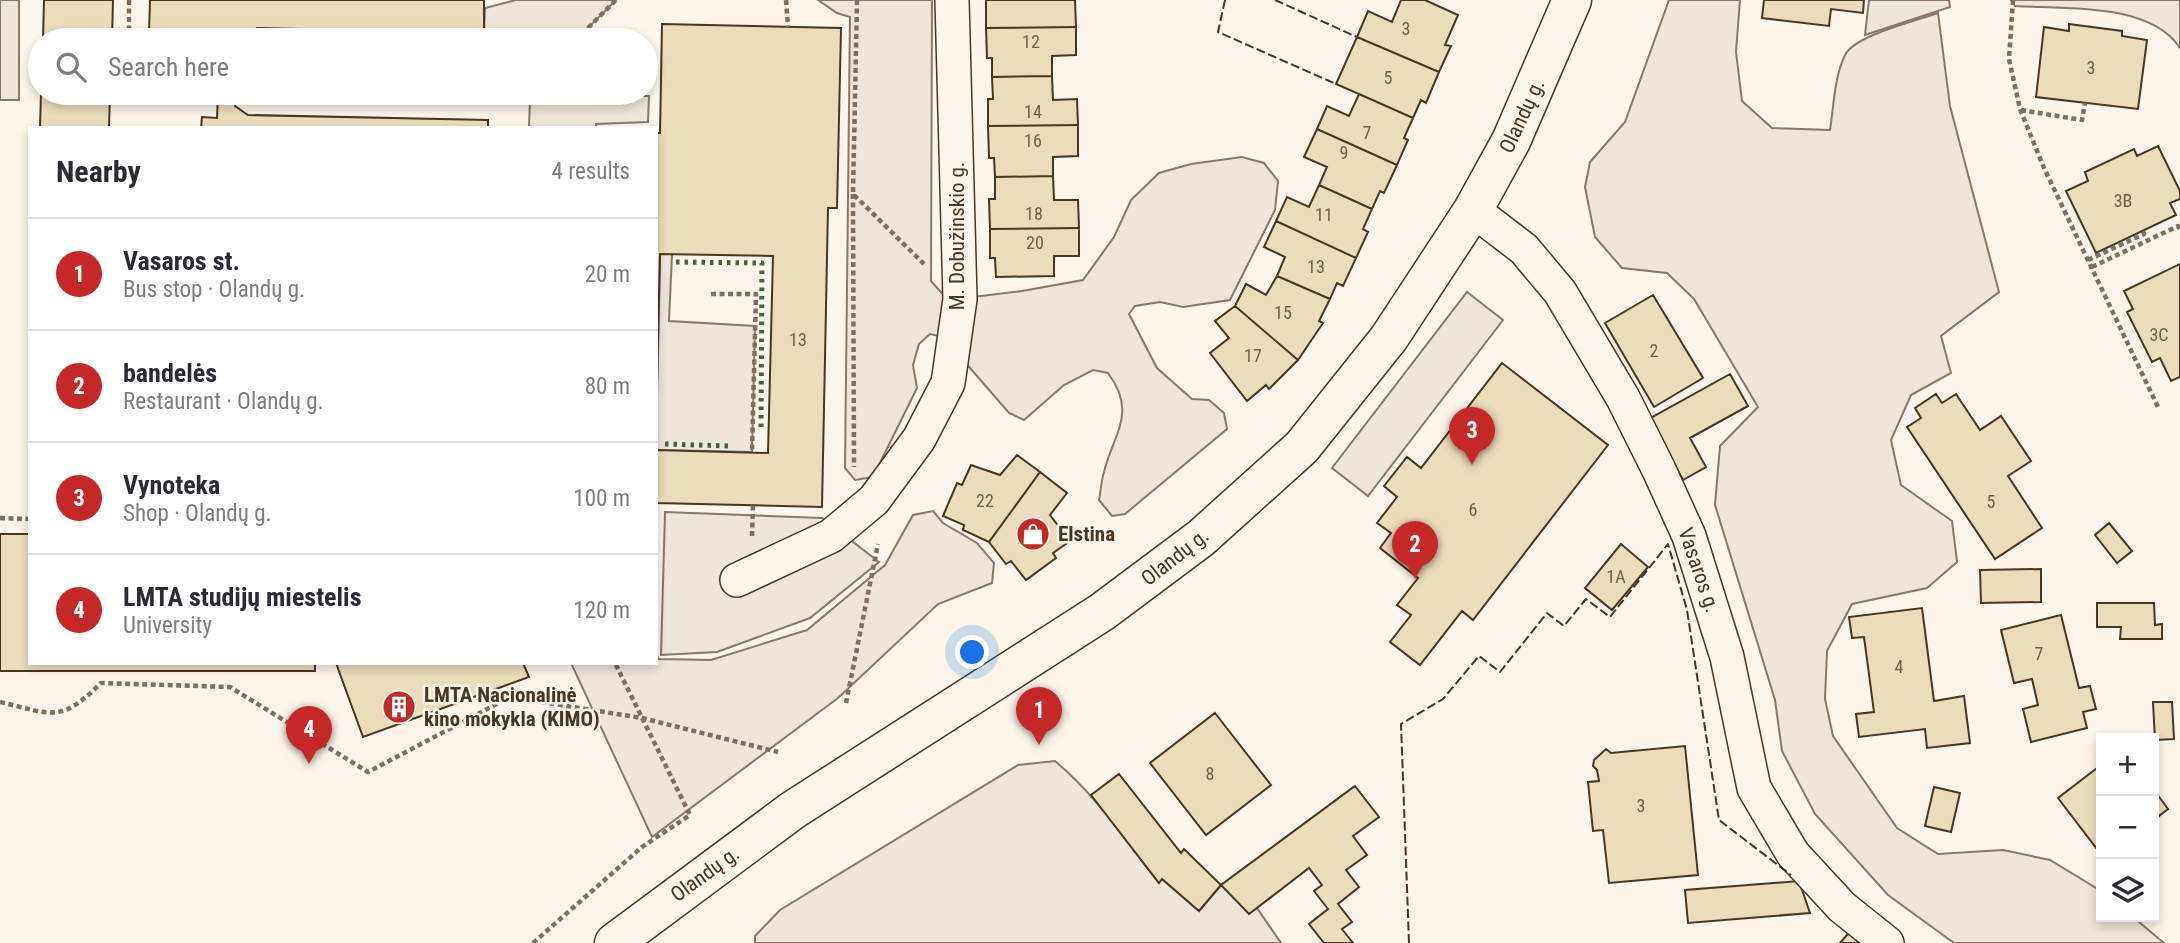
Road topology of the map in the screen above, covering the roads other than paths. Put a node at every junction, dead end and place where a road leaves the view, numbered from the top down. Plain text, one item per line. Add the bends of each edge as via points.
1 (952, 0) edge
2 (1570, 4) edge
3 (1473, 210) junction
4 (737, 580) dead end
5 (614, 943) edge
6 (1887, 943) edge

1 - 4 street, M. Dobužinskio g. via 960,299 948,383 919,439 874,500 831,536
2 - 3 main road, Olandų g. via 1511,141
3 - 5 main road, Olandų g. via 1389,338 1302,447 1200,538 1102,612 793,810
3 - 6 street, Vasaros g. via 1524,249 1560,292 1623,398 1689,536 1727,657 1754,788 1793,854 1842,907

